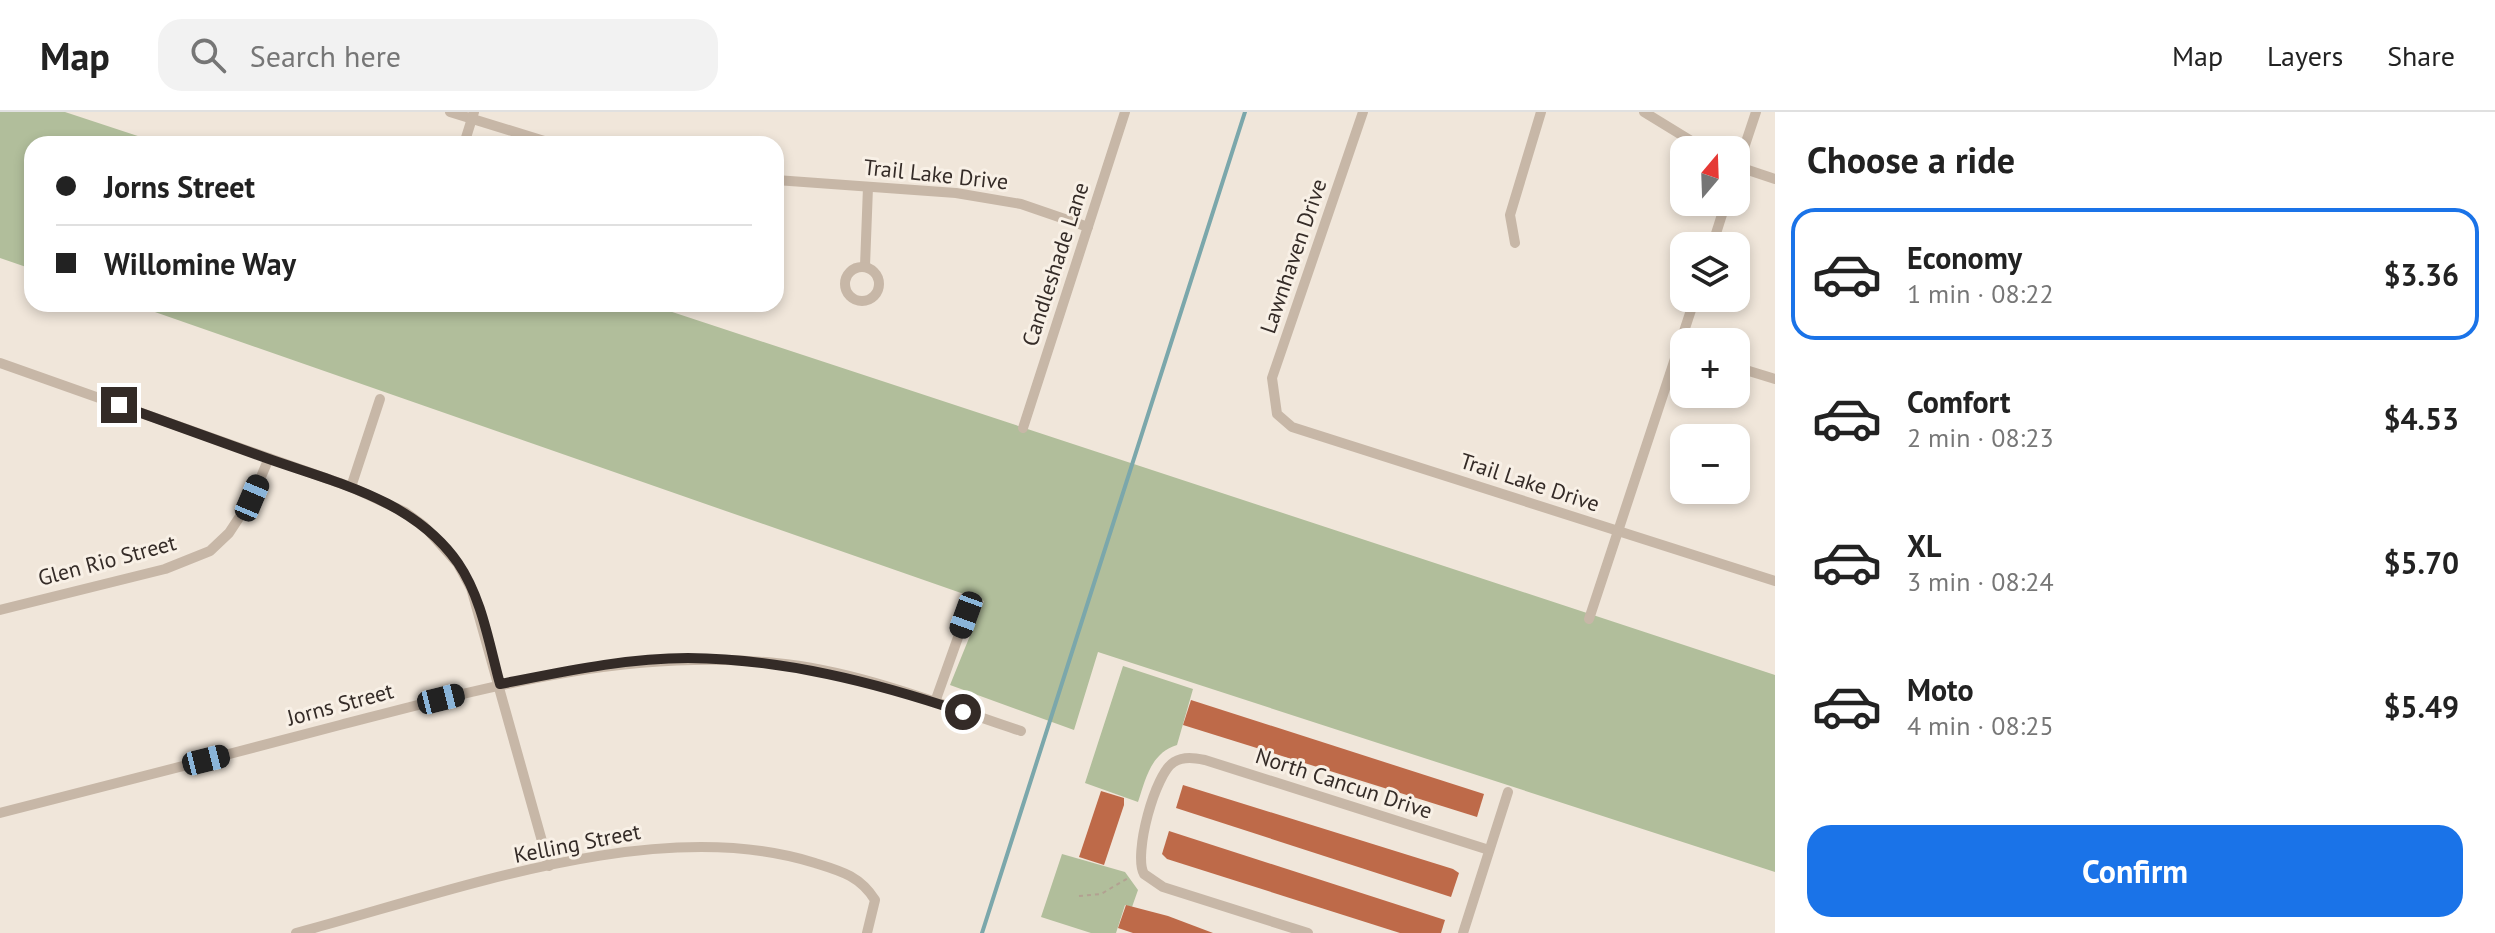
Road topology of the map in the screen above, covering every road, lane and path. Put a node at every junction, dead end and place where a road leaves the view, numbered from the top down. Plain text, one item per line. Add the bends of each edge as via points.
1 (450, 112) edge
2 (1125, 112) edge
3 (1363, 112) edge
4 (1541, 112) edge
5 (1644, 112) edge
6 (1756, 112) edge
7 (473, 116) edge
8 (467, 136) edge
9 (531, 136) edge
10 (1683, 136) edge
11 (1748, 136) edge
12 (1750, 172) edge
13 (1775, 179) edge
14 (784, 181) edge
15 (868, 187) junction
16 (1088, 227) junction
17 (1515, 243) dead end
18 (865, 266) dead end
19 (0, 363) edge
20 (1750, 371) edge
21 (1775, 379) edge
22 (1670, 381) edge
23 (380, 399) dead end
24 (1277, 414) joint
25 (1023, 428) dead end
26 (269, 458) junction
27 (351, 487) junction
28 (1618, 532) junction
29 (1775, 581) edge
30 (0, 610) edge
31 (966, 615) dead end
32 (1589, 619) dead end
33 (500, 684) junction
34 (935, 702) junction
35 (1021, 731) dead end
36 (1508, 792) dead end
37 (0, 813) edge
38 (1489, 850) junction
39 (549, 866) junction
40 (1130, 877) dead end
41 (1079, 896) dead end
42 (296, 933) edge
43 (867, 933) edge
44 (1308, 933) edge
45 (1463, 933) edge

1 - 7 street
2 - 16 street, Candleshade Lane
3 - 24 street, Lawnhaven Drive via 1272,378
4 - 17 street via 1510,215
5 - 10 street
6 - 11 street
7 - 8 street
7 - 9 street
12 - 13 street
14 - 15 street, Trail Lake Drive
15 - 16 street, Trail Lake Drive via 1021,204
15 - 18 street
16 - 25 street, Candleshade Lane
19 - 26 street
20 - 21 street
22 - 28 street
23 - 27 street
24 - 28 street, Trail Lake Drive via 1292,427
26 - 27 street
26 - 30 street, Glen Rio Street via 252,498 210,551 165,569
27 - 33 street via 414,519 458,564 479,609
28 - 29 street, Trail Lake Drive
28 - 32 street
31 - 34 street
33 - 34 street, Jorns Street via 617,663 687,658 778,663
33 - 37 street, Jorns Street
33 - 39 street
34 - 35 street, Jorns Street
36 - 38 street
38 - 44 street, North Cancun Drive via 1187,758 1170,765 1140,846 1144,874 1163,887
38 - 45 street
39 - 42 street, Kelling Street
39 - 43 street, Kelling Street via 676,846 755,849 845,872 865,885 875,900
40 - 41 path via 1101,894

